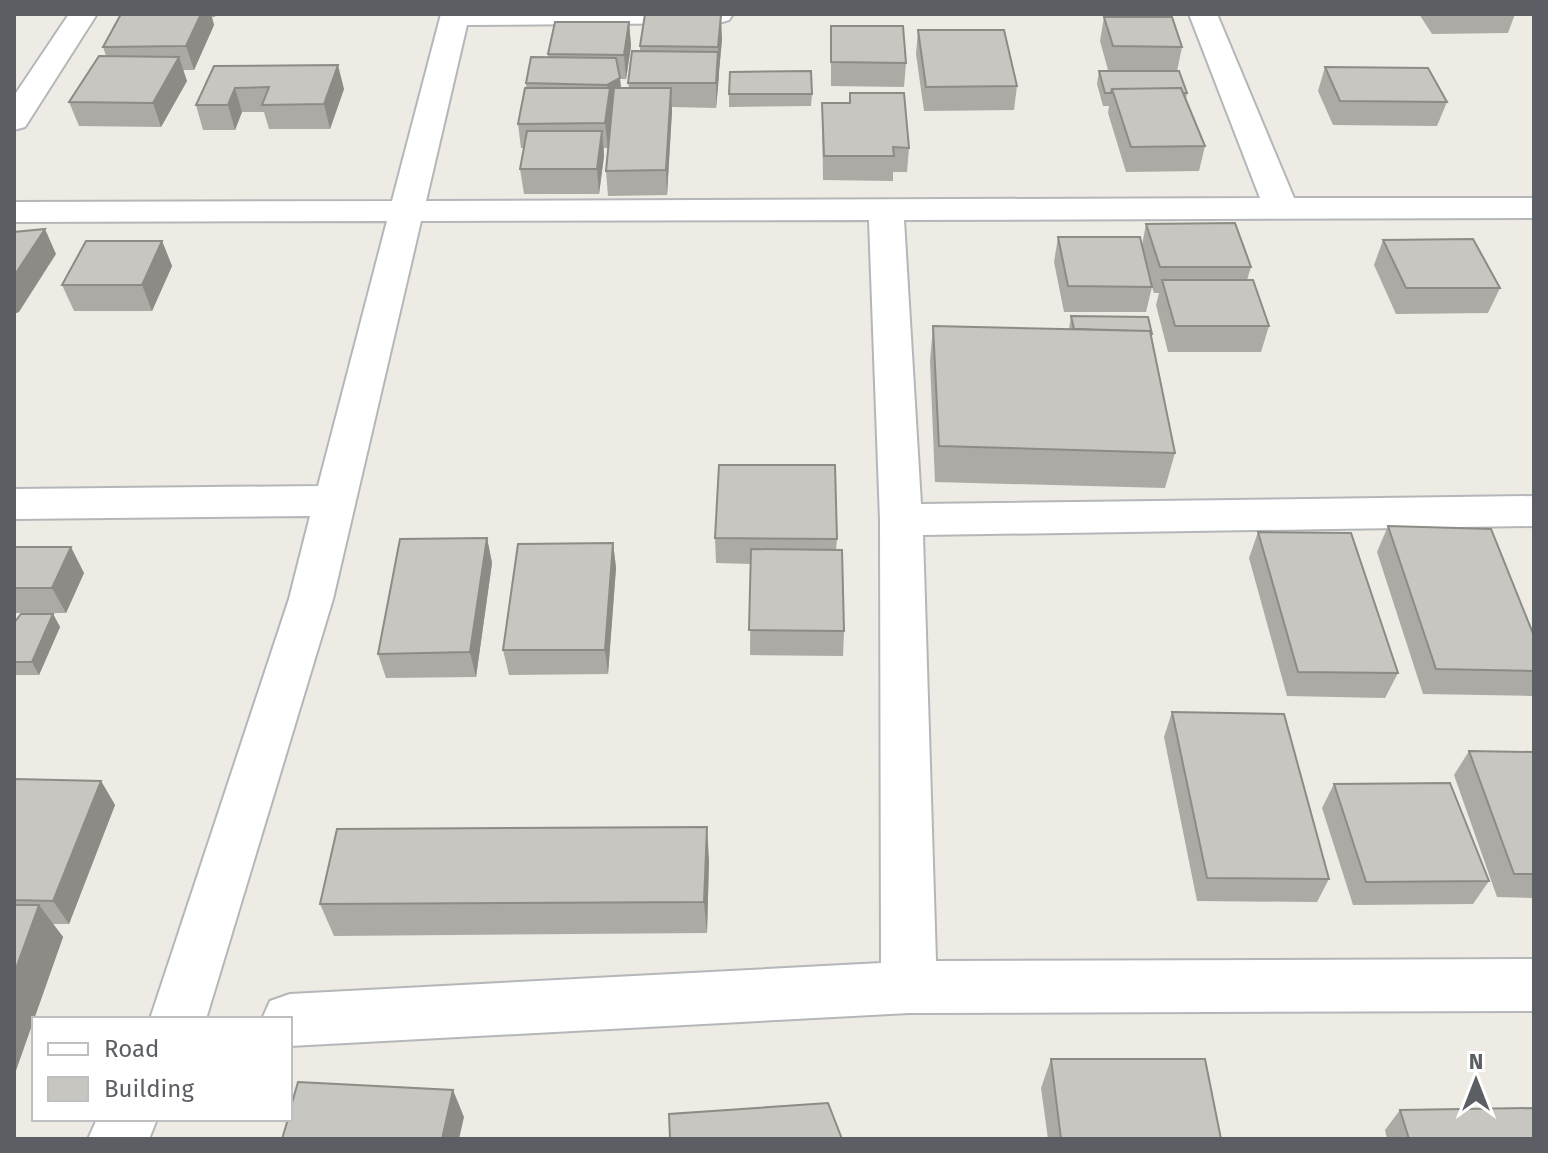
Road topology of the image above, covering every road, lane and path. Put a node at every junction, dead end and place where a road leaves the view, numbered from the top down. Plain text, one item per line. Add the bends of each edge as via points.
1 (83, 14) edge
2 (719, 14) edge
3 (1203, 14) edge
4 (455, 15) edge
5 (14, 120) edge
6 (886, 208) junction
7 (1281, 208) junction
8 (1534, 208) edge
9 (14, 212) edge
10 (409, 212) junction
11 (335, 501) junction
12 (14, 504) edge
13 (1534, 511) edge
14 (901, 520) junction
15 (1534, 985) edge
16 (909, 987) junction
17 (179, 1017) edge
18 (292, 1020) edge
19 (127, 1121) edge
20 (118, 1139) edge

1 - 5 street
2 - 4 street
3 - 7 street
4 - 10 street
6 - 7 street
6 - 10 street
6 - 14 street
7 - 8 street
9 - 10 street
10 - 11 street
11 - 12 street
11 - 17 street via 311,599
13 - 14 street
14 - 16 street
15 - 16 street
16 - 18 street
19 - 20 street

